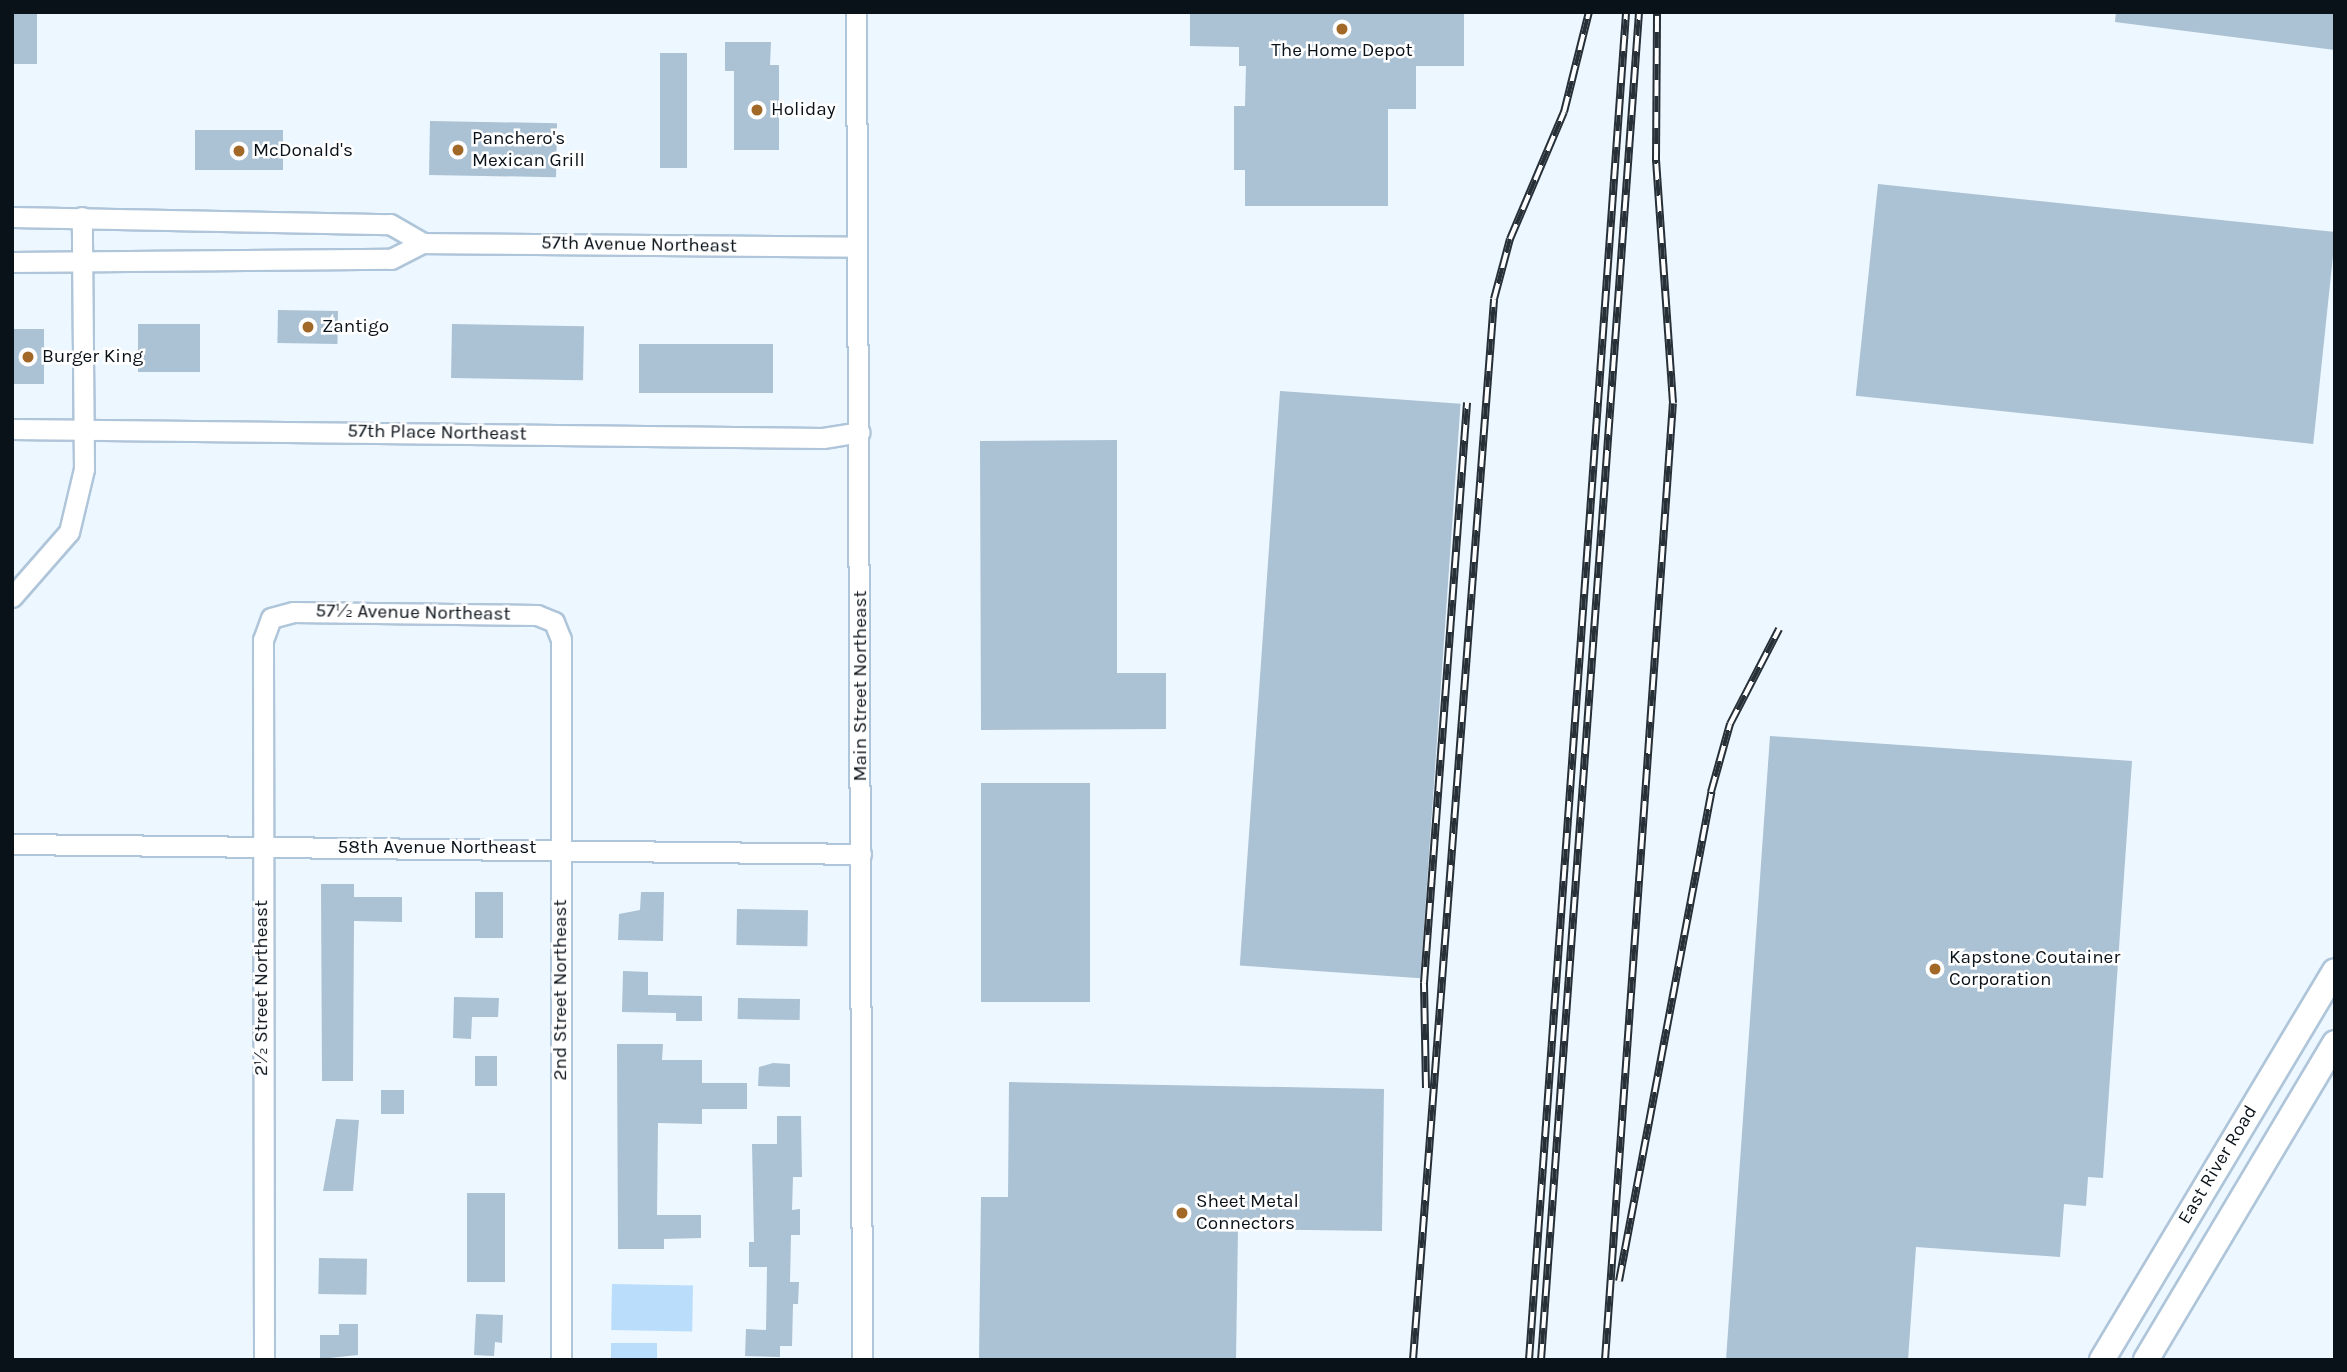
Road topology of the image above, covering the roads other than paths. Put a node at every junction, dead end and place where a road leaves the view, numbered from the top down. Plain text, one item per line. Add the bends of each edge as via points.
1 (856, 12) edge
2 (12, 217) edge
3 (82, 217) junction
4 (423, 243) junction
5 (856, 247) junction
6 (12, 261) edge
7 (81, 262) junction
8 (12, 429) edge
9 (84, 429) junction
10 (860, 432) junction
11 (12, 597) edge
12 (271, 618) joint
13 (554, 622) joint
14 (12, 844) edge
15 (262, 847) junction
16 (560, 850) junction
17 (861, 854) junction
18 (2335, 971) edge
19 (2335, 1043) edge
20 (264, 1360) edge
21 (561, 1360) edge
22 (862, 1360) edge
23 (2102, 1360) edge
24 (2146, 1360) edge

1 - 5 street, Main Street Northeast
2 - 3 street, 57th Avenue Northeast
3 - 4 street, 57th Avenue Northeast via 390,224
3 - 7 street
4 - 5 street, 57th Avenue Northeast
4 - 7 street, 57th Avenue Northeast via 391,259
5 - 10 street, Main Street Northeast
6 - 7 street, 57th Avenue Northeast
7 - 9 street
8 - 9 street, 57th Place Northeast
9 - 10 street, 57th Place Northeast via 823,439
9 - 11 street via 84,469 69,532
10 - 17 street, Main Street Northeast
12 - 13 street, 57½ Avenue Northeast via 293,612 537,615
12 - 15 street, 2½ Street Northeast via 263,640
13 - 16 street, 2nd Street Northeast via 561,639
14 - 15 street, 58th Avenue Northeast
15 - 16 street, 58th Avenue Northeast
15 - 20 street, 2½ Street Northeast
16 - 17 street, 58th Avenue Northeast
16 - 21 street, 2nd Street Northeast
17 - 22 street, Main Street Northeast
18 - 23 main road, East River Road
19 - 24 main road, East River Road

